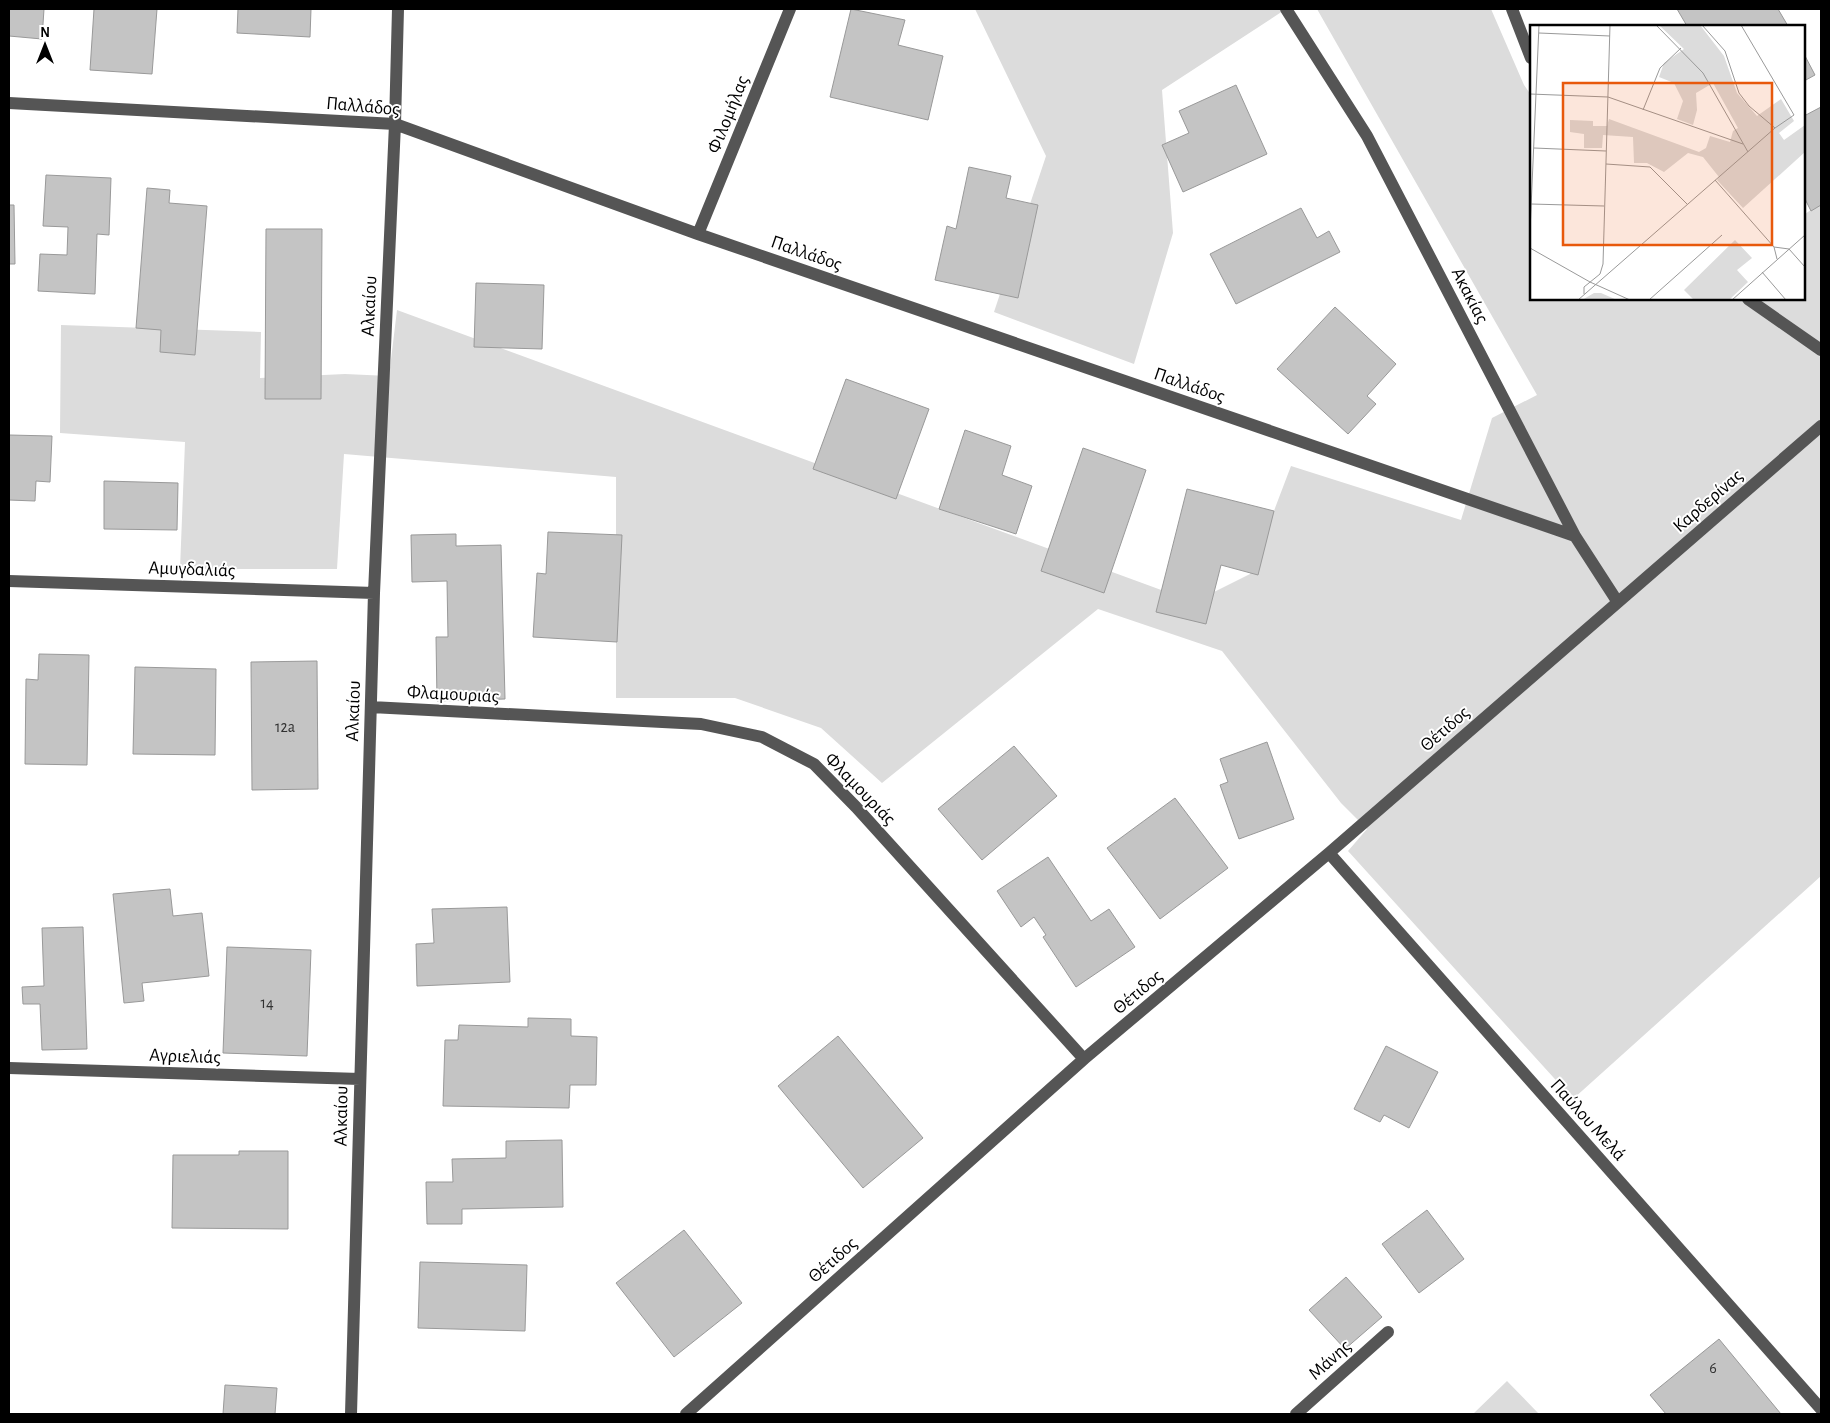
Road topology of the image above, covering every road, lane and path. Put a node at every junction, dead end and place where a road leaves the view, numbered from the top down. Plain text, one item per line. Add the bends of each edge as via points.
1 (398, 9) edge
2 (790, 9) edge
3 (1286, 9) edge
4 (1512, 9) edge
5 (1530, 55) edge
6 (9, 103) edge
7 (395, 124) junction
8 (698, 234) junction
9 (1749, 300) edge
10 (1821, 350) edge
11 (1821, 426) edge
12 (1575, 536) junction
13 (9, 581) edge
14 (374, 593) junction
15 (1617, 601) junction
16 (371, 708) junction
17 (1329, 853) junction
18 (1084, 1060) junction
19 (9, 1068) edge
20 (360, 1079) junction
21 (1388, 1332) dead end
22 (1821, 1409) edge
23 (352, 1414) edge
24 (686, 1414) edge
25 (1296, 1414) edge

1 - 7 street, Αλκαίου
2 - 8 street, Φιλομήλας
3 - 12 street, Ακακίας via 1367,136
4 - 5 street
6 - 7 street, Παλλάδος
7 - 8 street, Παλλάδος
7 - 14 street, Αλκαίου
8 - 12 street, Παλλάδος
9 - 10 street
11 - 15 street, Καρδερίνας
12 - 15 street, Ακακίας
13 - 14 street, Αμυγδαλιάς
14 - 16 street, Αλκαίου
15 - 17 street, Θέτιδος
16 - 18 street, Φλαμουριάς via 701,724 762,737 814,764
16 - 20 street, Αλκαίου
17 - 18 street, Θέτιδος
17 - 22 street, Παύλου Μελά
18 - 24 street, Θέτιδος
19 - 20 street, Αγριελιάς
20 - 23 street, Αλκαίου
21 - 25 street, Μάνης

